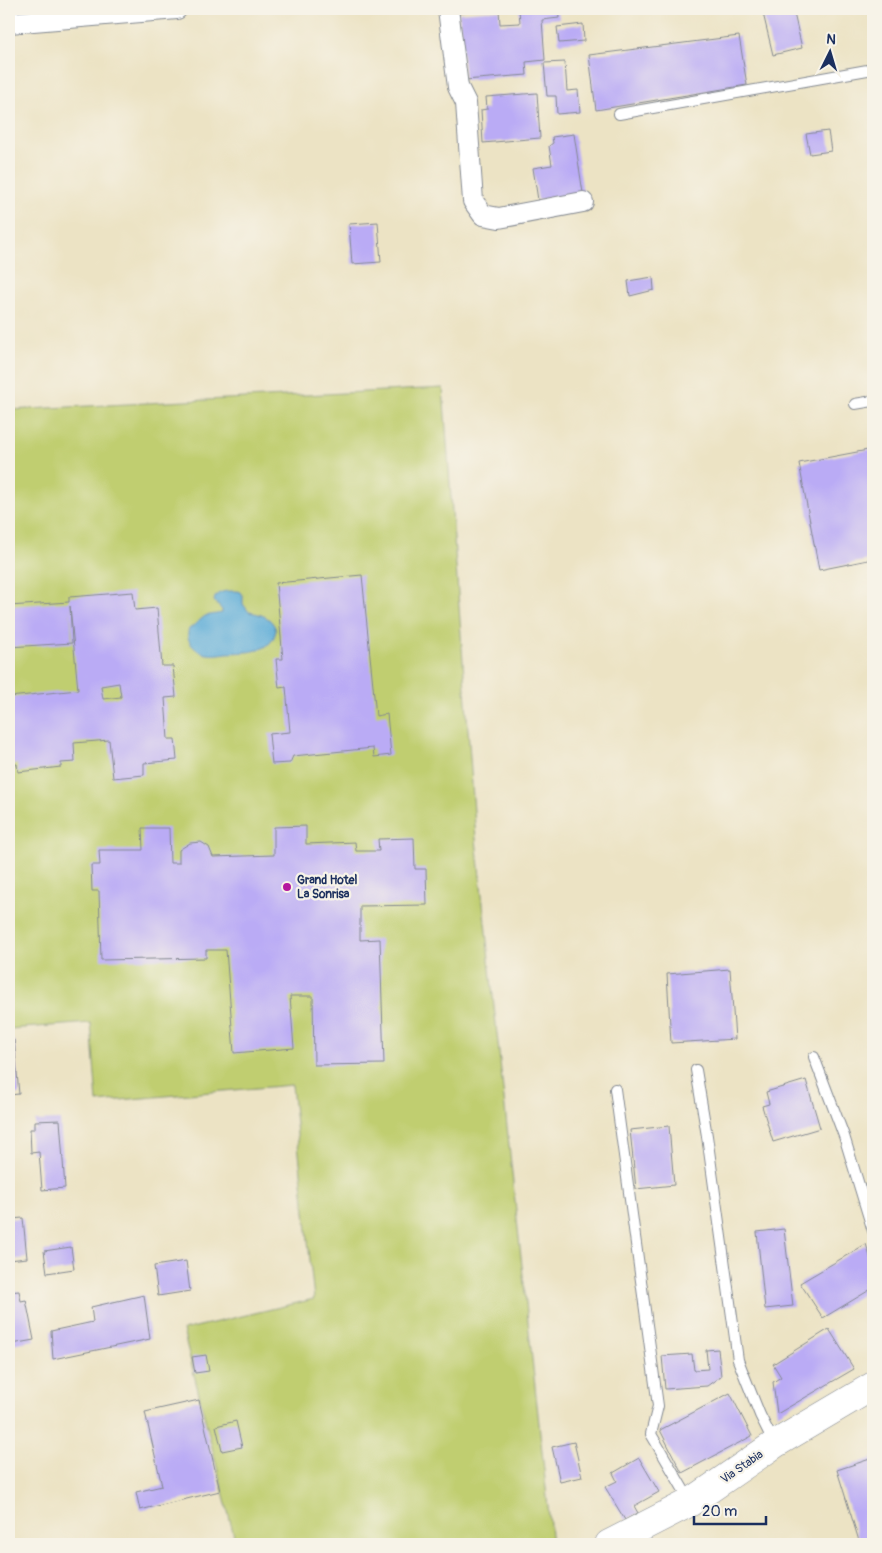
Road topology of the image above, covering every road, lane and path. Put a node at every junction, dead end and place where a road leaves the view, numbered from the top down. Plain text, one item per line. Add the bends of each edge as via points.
1 (177, 9) edge
2 (448, 9) edge
3 (9, 23) edge
4 (873, 69) edge
5 (619, 114) dead end
6 (583, 202) dead end
7 (873, 401) edge
8 (855, 404) dead end
9 (814, 1058) dead end
10 (696, 1070) dead end
11 (615, 1089) dead end
12 (873, 1231) edge
13 (873, 1386) edge
14 (775, 1444) junction
15 (691, 1502) junction
16 (609, 1544) edge

1 - 3 street
2 - 6 street via 458,86 466,103 473,201 483,215 499,218
4 - 5 lane
7 - 8 lane
9 - 12 lane via 844,1136
10 - 14 lane via 738,1360
11 - 15 lane via 658,1406 651,1434
13 - 14 main road, Via Stabia
14 - 15 main road, Via Stabia
15 - 16 main road, Via Stabia

